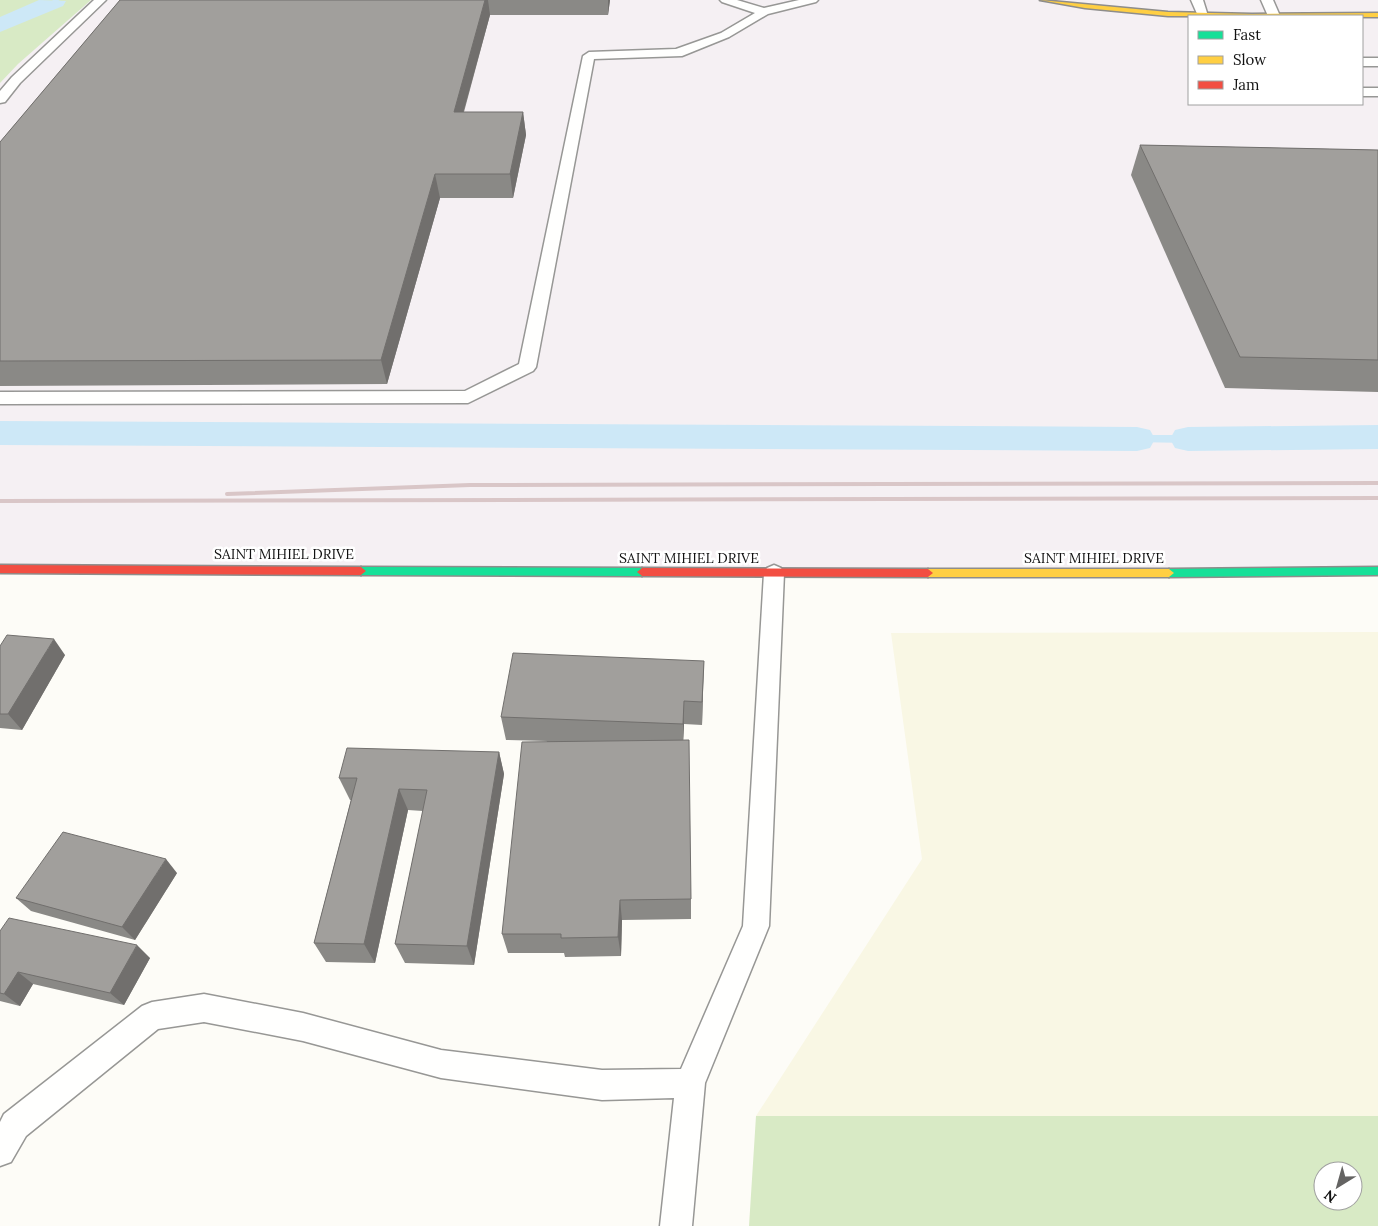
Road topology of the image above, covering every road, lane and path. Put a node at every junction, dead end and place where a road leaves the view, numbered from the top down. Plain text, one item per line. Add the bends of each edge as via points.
1 (100, 0) edge
2 (726, 0) edge
3 (812, 0) edge
4 (1043, 0) edge
5 (1197, 0) edge
6 (1267, 0) edge
7 (764, 12) junction
8 (1203, 15) edge
9 (1274, 15) edge
10 (1363, 16) edge
11 (1378, 16) edge
12 (1363, 62) edge
13 (1378, 62) edge
14 (1363, 92) edge
15 (1378, 92) edge
16 (0, 99) edge
17 (0, 398) edge
18 (0, 569) edge
19 (1378, 571) edge
20 (774, 573) junction
21 (690, 1083) junction
22 (0, 1151) edge
23 (676, 1226) edge

1 - 16 lane
2 - 7 lane
3 - 7 lane
4 - 8 main road via 1115,10
5 - 8 lane
6 - 9 lane
7 - 17 lane via 725,35 678,53 588,56 527,367 468,397
10 - 11 main road
12 - 13 lane
14 - 15 lane
18 - 20 main road, SAINT MIHIEL DRIVE
19 - 20 main road, SAINT MIHIEL DRIVE via 1256,574
20 - 21 lane via 756,926
21 - 22 lane via 602,1085 441,1064 304,1027 204,1008 152,1016 15,1125
21 - 23 lane

